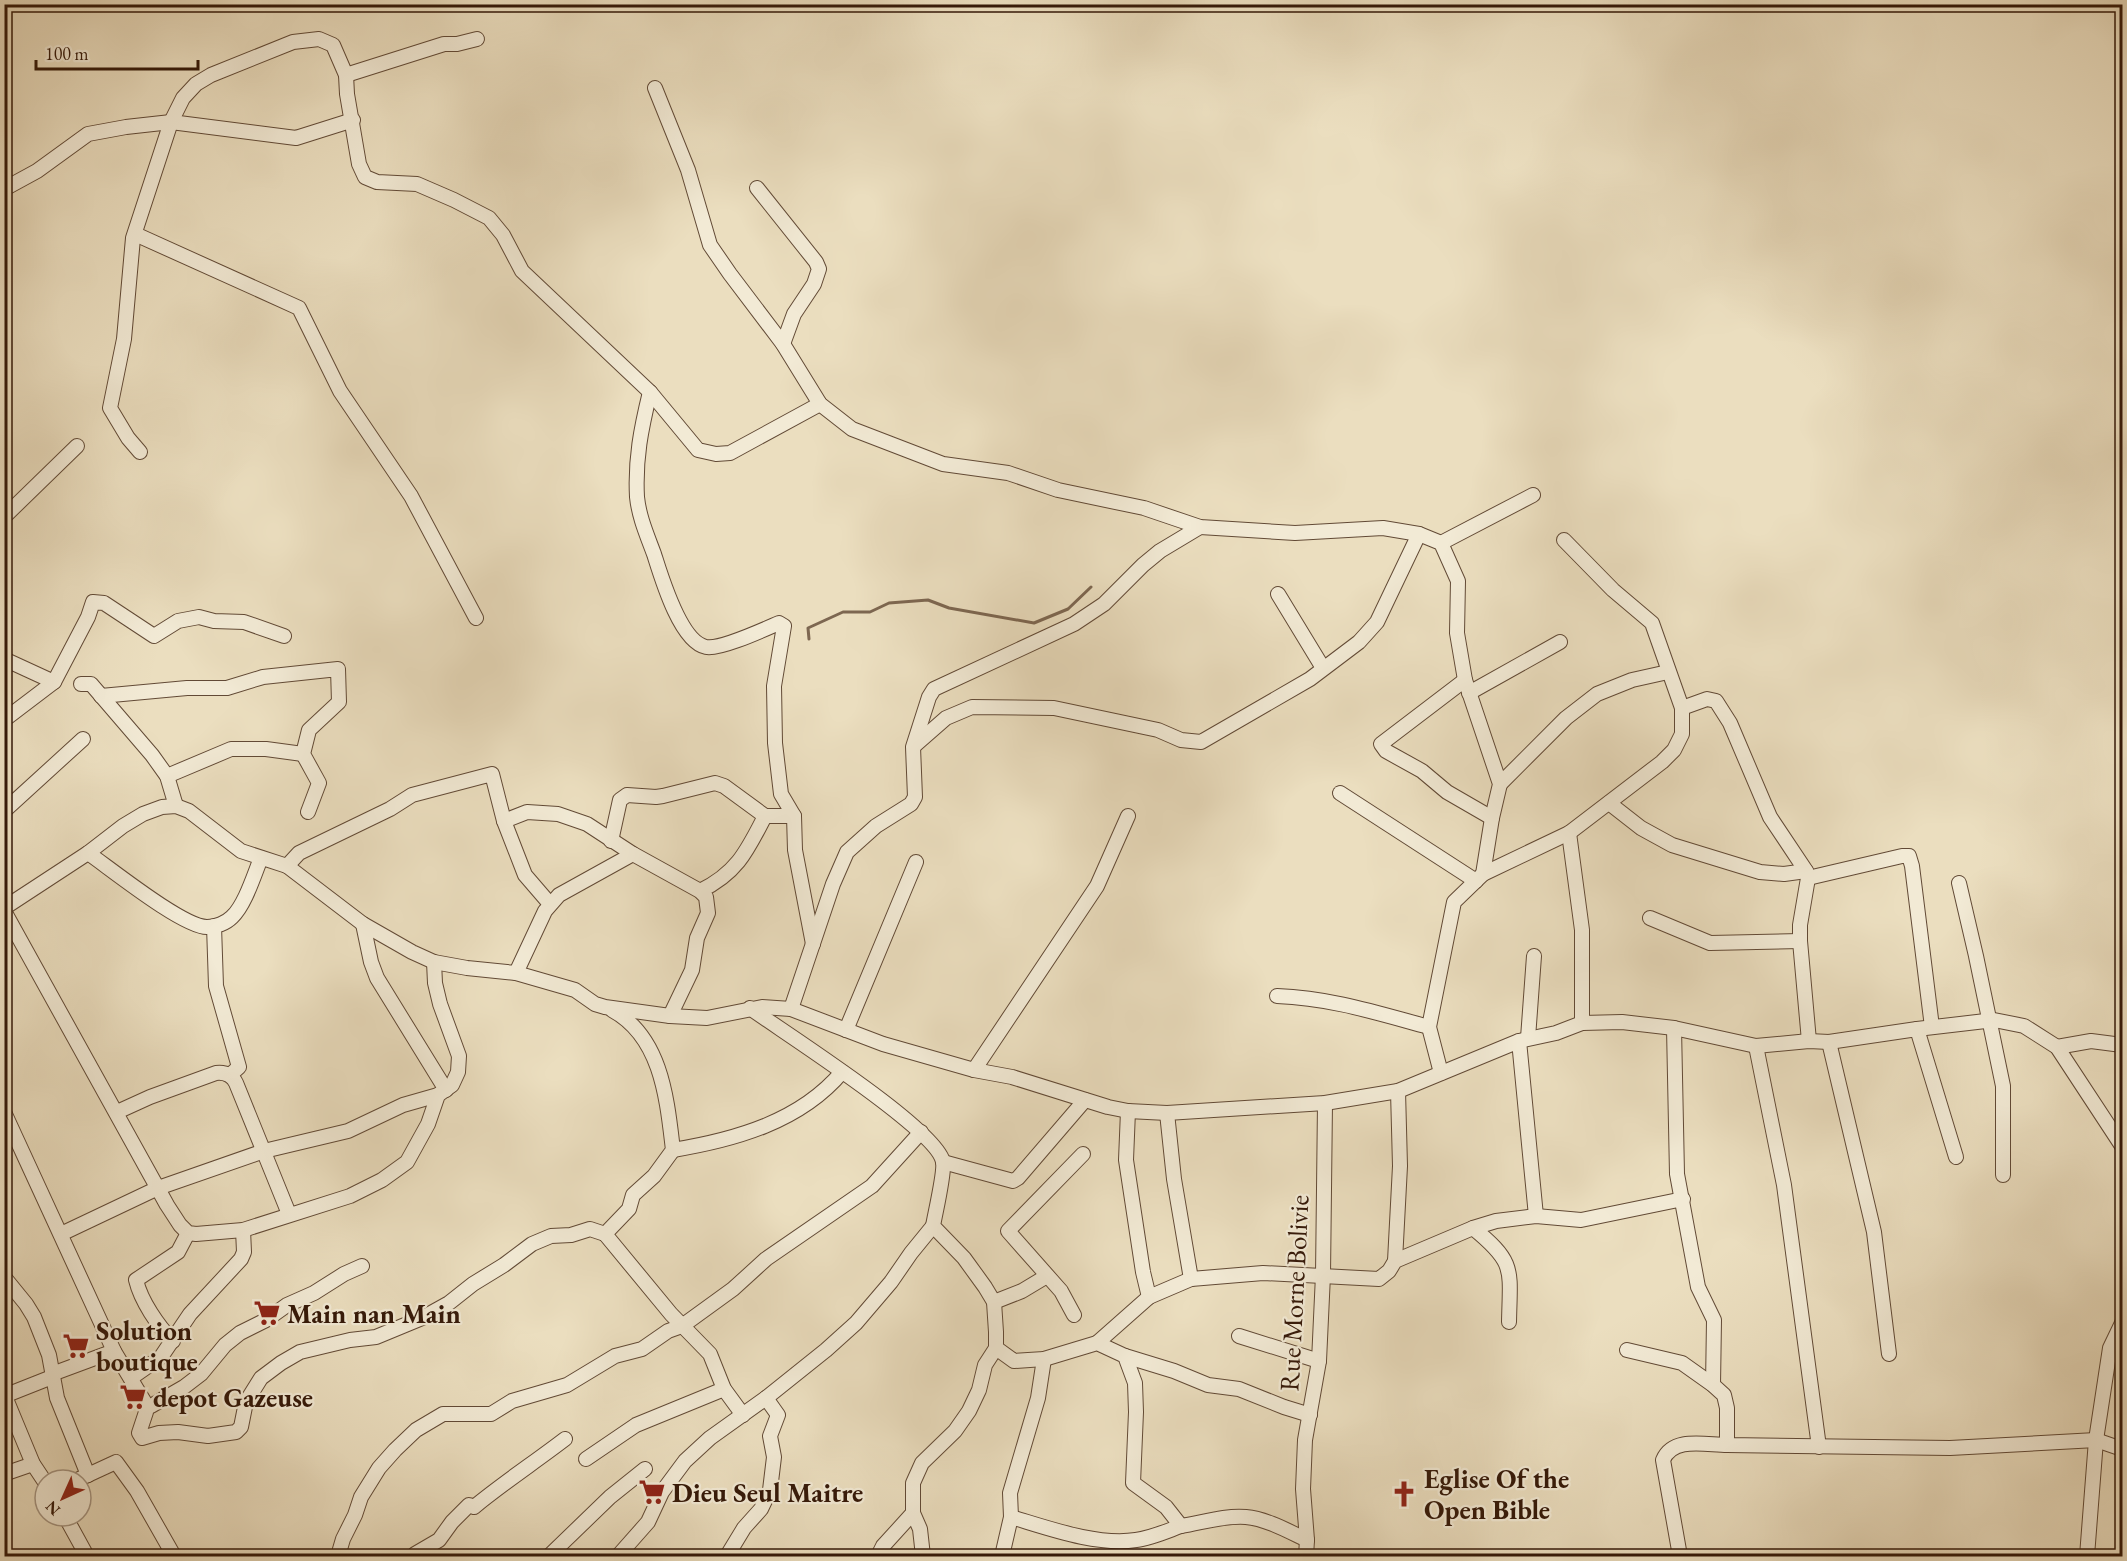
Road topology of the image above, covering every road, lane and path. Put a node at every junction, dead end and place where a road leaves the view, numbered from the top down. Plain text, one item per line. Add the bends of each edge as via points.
1 (477, 39) dead end
2 (346, 75) junction
3 (656, 88) dead end
4 (353, 120) junction
5 (171, 122) junction
6 (757, 188) dead end
7 (4, 189) edge
8 (135, 234) junction
9 (783, 345) junction
10 (650, 393) junction
11 (820, 404) junction
12 (76, 446) dead end
13 (140, 452) dead end
14 (1533, 495) dead end
15 (4, 517) edge
16 (1200, 527) junction
17 (1419, 534) junction
18 (1564, 540) dead end
19 (1441, 543) junction
20 (1278, 594) dead end
21 (476, 618) dead end
22 (284, 636) dead end
23 (1560, 642) dead end
24 (4, 659) edge
25 (1323, 668) junction
26 (1668, 672) junction
27 (54, 682) junction
28 (81, 684) dead end
29 (1467, 687) junction
30 (102, 696) junction
31 (1682, 708) junction
32 (4, 720) edge
33 (83, 739) dead end
34 (914, 747) junction
35 (303, 754) junction
36 (167, 776) junction
37 (1500, 784) junction
38 (1340, 793) dead end
39 (1609, 803) junction
40 (177, 806) junction
41 (4, 811) edge
42 (308, 812) dead end
43 (765, 816) junction
44 (794, 816) junction
45 (1128, 816) dead end
46 (1492, 818) junction
47 (504, 821) junction
48 (1569, 833) junction
49 (611, 841) junction
50 (88, 853) junction
51 (633, 854) junction
52 (261, 858) junction
53 (916, 862) dead end
54 (287, 866) junction
55 (1807, 875) junction
56 (1479, 877) junction
57 (1959, 883) dead end
58 (700, 891) junction
59 (550, 904) junction
60 (4, 909) edge
61 (1650, 918) dead end
62 (363, 924) junction
63 (214, 926) junction
64 (1800, 941) junction
65 (813, 944) junction
66 (1534, 956) dead end
67 (434, 962) junction
68 (516, 973) junction
69 (1277, 996) dead end
70 (605, 1007) junction
71 (750, 1008) junction
72 (791, 1009) junction
73 (670, 1016) junction
74 (1988, 1021) junction
75 (1582, 1023) junction
76 (1429, 1027) junction
77 (1932, 1027) junction
78 (1674, 1029) junction
79 (1917, 1029) junction
80 (846, 1030) junction
81 (1524, 1040) junction
82 (1809, 1041) junction
83 (1829, 1042) junction
84 (1756, 1046) junction
85 (2122, 1046) edge
86 (2057, 1047) junction
87 (974, 1070) junction
88 (842, 1072) junction
89 (1441, 1073) junction
90 (230, 1076) junction
91 (1398, 1091) junction
92 (442, 1093) junction
93 (1085, 1100) junction
94 (1325, 1103) junction
95 (1128, 1111) junction
96 (4, 1112) edge
97 (117, 1112) junction
98 (1167, 1113) junction
99 (2118, 1131) edge
100 (921, 1132) junction
101 (2122, 1146) edge
102 (673, 1150) junction
103 (264, 1151) junction
104 (1083, 1154) dead end
105 (1956, 1157) dead end
106 (943, 1162) junction
107 (2002, 1175) dead end
108 (158, 1188) junction
109 (1683, 1199) junction
110 (289, 1215) junction
111 (1536, 1216) junction
112 (933, 1226) junction
113 (1473, 1228) junction
114 (243, 1230) junction
115 (188, 1233) junction
116 (61, 1234) junction
117 (605, 1234) junction
118 (1395, 1261) junction
119 (362, 1266) dead end
120 (1323, 1275) junction
121 (1047, 1276) junction
122 (4, 1277) edge
123 (1191, 1279) junction
124 (1149, 1297) junction
125 (993, 1302) junction
126 (1074, 1315) dead end
127 (1509, 1322) dead end
128 (2122, 1323) edge
129 (682, 1326) junction
130 (1239, 1336) dead end
131 (173, 1341) junction
132 (1098, 1343) junction
133 (996, 1348) junction
134 (1628, 1350) dead end
135 (114, 1351) junction
136 (1889, 1354) dead end
137 (1125, 1356) junction
138 (1044, 1359) junction
139 (1319, 1361) junction
140 (52, 1375) junction
141 (131, 1378) junction
142 (1713, 1385) junction
143 (724, 1389) junction
144 (5, 1395) edge
145 (766, 1398) junction
146 (145, 1407) junction
147 (743, 1415) junction
148 (1310, 1415) junction
149 (565, 1438) dead end
150 (2096, 1440) junction
151 (1727, 1445) junction
152 (1819, 1447) junction
153 (2122, 1449) edge
154 (586, 1459) dead end
155 (33, 1464) junction
156 (36, 1468) edge
157 (80, 1468) edge
158 (645, 1469) dead end
159 (93, 1472) edge
160 (4, 1474) edge
161 (913, 1513) junction
162 (1011, 1517) junction
163 (1181, 1526) junction
164 (71, 1528) edge
165 (1306, 1540) junction
166 (87, 1557) edge
167 (174, 1557) edge
168 (338, 1557) edge
169 (415, 1557) edge
170 (549, 1557) edge
171 (618, 1557) edge
172 (727, 1557) edge
173 (878, 1557) edge
174 (923, 1557) edge
175 (1002, 1557) edge
176 (1306, 1557) edge
177 (1680, 1557) edge
178 (2087, 1557) edge

1 - 2 street via 444,44
2 - 4 street
2 - 5 street via 333,45 319,39 294,42 196,84 183,98
3 - 9 street via 688,170 710,245
4 - 5 street via 296,138
4 - 10 street via 364,177 377,182 417,184 489,218 522,271
5 - 7 street via 88,134 37,171
5 - 8 street
6 - 9 street via 819,269 794,314
8 - 13 street via 124,339 110,408
8 - 21 street via 299,308 340,391 411,496
9 - 11 street
10 - 11 street via 698,450 716,454 730,453
10 - 44 street via 638,440 637,498 678,619 699,645 710,648 779,623 784,626 774,686 775,743 781,794
11 - 16 street via 852,429 943,464 1008,474 1058,490 1144,508
12 - 15 street
14 - 19 street
16 - 17 street via 1295,533 1383,528
16 - 34 street via 1160,551 1104,604 1074,624 934,688
17 - 19 street
17 - 25 street via 1377,622 1359,642
18 - 26 street via 1652,623
19 - 29 street via 1458,581 1456,633
20 - 25 street
22 - 27 street via 244,622 199,617 178,621 154,636 104,603 93,602
23 - 29 street
24 - 27 street
25 - 34 street via 1201,742 1054,708 972,707 946,718
26 - 31 street
26 - 37 street via 1632,680 1597,694 1566,718
27 - 32 street
28 - 30 street via 91,684
29 - 37 street
29 - 46 street via 1381,744 1447,792
30 - 35 street via 227,688 263,677 338,669 339,702 309,730
30 - 36 street
31 - 39 street via 1682,734 1674,750
31 - 55 street via 1707,699 1716,701 1730,723 1770,817
33 - 41 street
34 - 65 street via 915,797 847,852
35 - 36 street via 231,749
35 - 42 street via 319,783
36 - 40 street
37 - 46 street
38 - 56 street
39 - 48 street
39 - 55 street via 1647,832 1672,845 1760,872
40 - 50 street via 143,814
40 - 52 street via 241,851
43 - 44 street
43 - 49 street via 715,783 656,798 627,795 620,800
43 - 58 street via 745,854 719,882
44 - 65 street via 795,850
45 - 87 street via 1097,886
46 - 56 street
47 - 49 street via 527,812 558,814 586,824
47 - 54 street via 492,774 412,795 299,854
47 - 59 street via 525,875
48 - 56 street
48 - 75 street via 1582,930
49 - 51 street
50 - 60 street
50 - 63 street via 183,919
51 - 58 street
51 - 59 street via 560,894
52 - 54 street
52 - 63 street via 233,916
53 - 80 street
54 - 62 street
55 - 64 street
55 - 77 street via 1909,856
56 - 76 street via 1454,902
57 - 74 street
58 - 73 street via 706,897 708,913 697,938 692,970
59 - 68 street
60 - 97 street
61 - 64 street via 1710,943
62 - 67 street
62 - 92 street via 377,978
63 - 90 street via 216,986 239,1067
64 - 82 street
65 - 72 street
66 - 81 street
67 - 68 street
67 - 92 street via 435,983 459,1056 458,1072 452,1085
68 - 70 street via 575,990
69 - 76 street via 1344,1004
70 - 73 street
70 - 102 street via 639,1031 655,1057
71 - 72 street
71 - 73 street via 708,1018
71 - 88 street
72 - 80 street
74 - 77 street
74 - 86 street via 2024,1026
74 - 107 street via 2002,1086
75 - 78 street via 1622,1022
75 - 81 street
76 - 89 street
77 - 79 street
78 - 84 street
78 - 109 street via 1677,1174
79 - 83 street
79 - 105 street
80 - 87 street
81 - 89 street
81 - 111 street
82 - 83 street
82 - 84 street
83 - 136 street via 1874,1232
84 - 152 street via 1784,1185
85 - 86 street via 2091,1041
86 - 99 street
87 - 93 street via 1012,1077
88 - 100 street
88 - 102 street via 830,1087 767,1126 713,1144
89 - 91 street
90 - 97 street via 221,1072
90 - 103 street
91 - 94 street
91 - 118 street via 1400,1166
92 - 103 street via 348,1131
92 - 110 street via 407,1162 350,1196
93 - 95 street
93 - 106 street via 1013,1181
94 - 98 street
94 - 120 street, Rue Morne Bolivie
95 - 98 street
95 - 124 street via 1126,1160
96 - 116 street
97 - 108 street
98 - 123 street
99 - 101 street
100 - 106 street
100 - 129 street via 872,1186 766,1259
102 - 117 street
103 - 108 street
103 - 110 street
104 - 121 street via 1008,1231
106 - 112 street
108 - 115 street
108 - 116 street
109 - 111 street via 1581,1220
109 - 142 street via 1698,1287 1714,1320
110 - 114 street
111 - 113 street
112 - 125 street via 964,1258
112 - 145 street via 856,1323
113 - 118 street
113 - 127 street via 1504,1257 1510,1273
114 - 115 street
114 - 131 street via 241,1259 190,1314
115 - 131 street via 178,1252 136,1280
116 - 135 street
117 - 129 street
117 - 146 street via 590,1229 551,1236 517,1253 422,1318 376,1337 300,1352 261,1378 246,1402 241,1427 236,1432 208,1436 159,1433 142,1438
118 - 120 street via 1379,1279
119 - 146 street via 240,1333 201,1374
120 - 123 street via 1263,1273
120 - 139 street, Rue Morne Bolivie
121 - 125 street
121 - 126 street
122 - 140 street via 34,1317 49,1355
123 - 124 street
124 - 132 street
125 - 133 street
128 - 150 street via 2110,1348
129 - 143 street via 710,1354
129 - 168 street via 642,1348 615,1356 567,1385 512,1401 491,1414 443,1414 416,1430 378,1468 361,1497
130 - 139 street
131 - 141 street via 161,1357
132 - 137 street
132 - 138 street
133 - 138 street via 1014,1361
133 - 161 street via 985,1365 969,1411 955,1431 922,1463 913,1483
134 - 142 street via 1682,1364
135 - 140 street
135 - 141 street
137 - 148 street via 1208,1385 1239,1389
137 - 163 street via 1135,1383 1133,1483 1166,1507
138 - 162 street via 1038,1398 1010,1493
139 - 148 street, Rue Morne Bolivie
140 - 144 street
140 - 157 street
141 - 146 street
142 - 151 street via 1724,1395
143 - 147 street
143 - 154 street via 636,1425
144 - 155 street
145 - 147 street
145 - 172 street via 778,1415 770,1436 774,1457 770,1490
147 - 171 street via 685,1461 648,1522
148 - 165 street, Rue Morne Bolivie via 1303,1489
149 - 169 street via 474,1508 469,1505 439,1540
150 - 152 street via 1950,1448
150 - 153 street
150 - 178 street
151 - 152 street
151 - 177 street via 1677,1444 1666,1452 1663,1460
155 - 156 street
155 - 160 street
158 - 170 street via 610,1497
159 - 167 street via 116,1462
161 - 173 street
161 - 174 street via 920,1529
162 - 163 street via 1111,1541 1136,1540
162 - 175 street
163 - 165 street via 1247,1517
164 - 166 street
165 - 176 street, Rue Morne Bolivie

